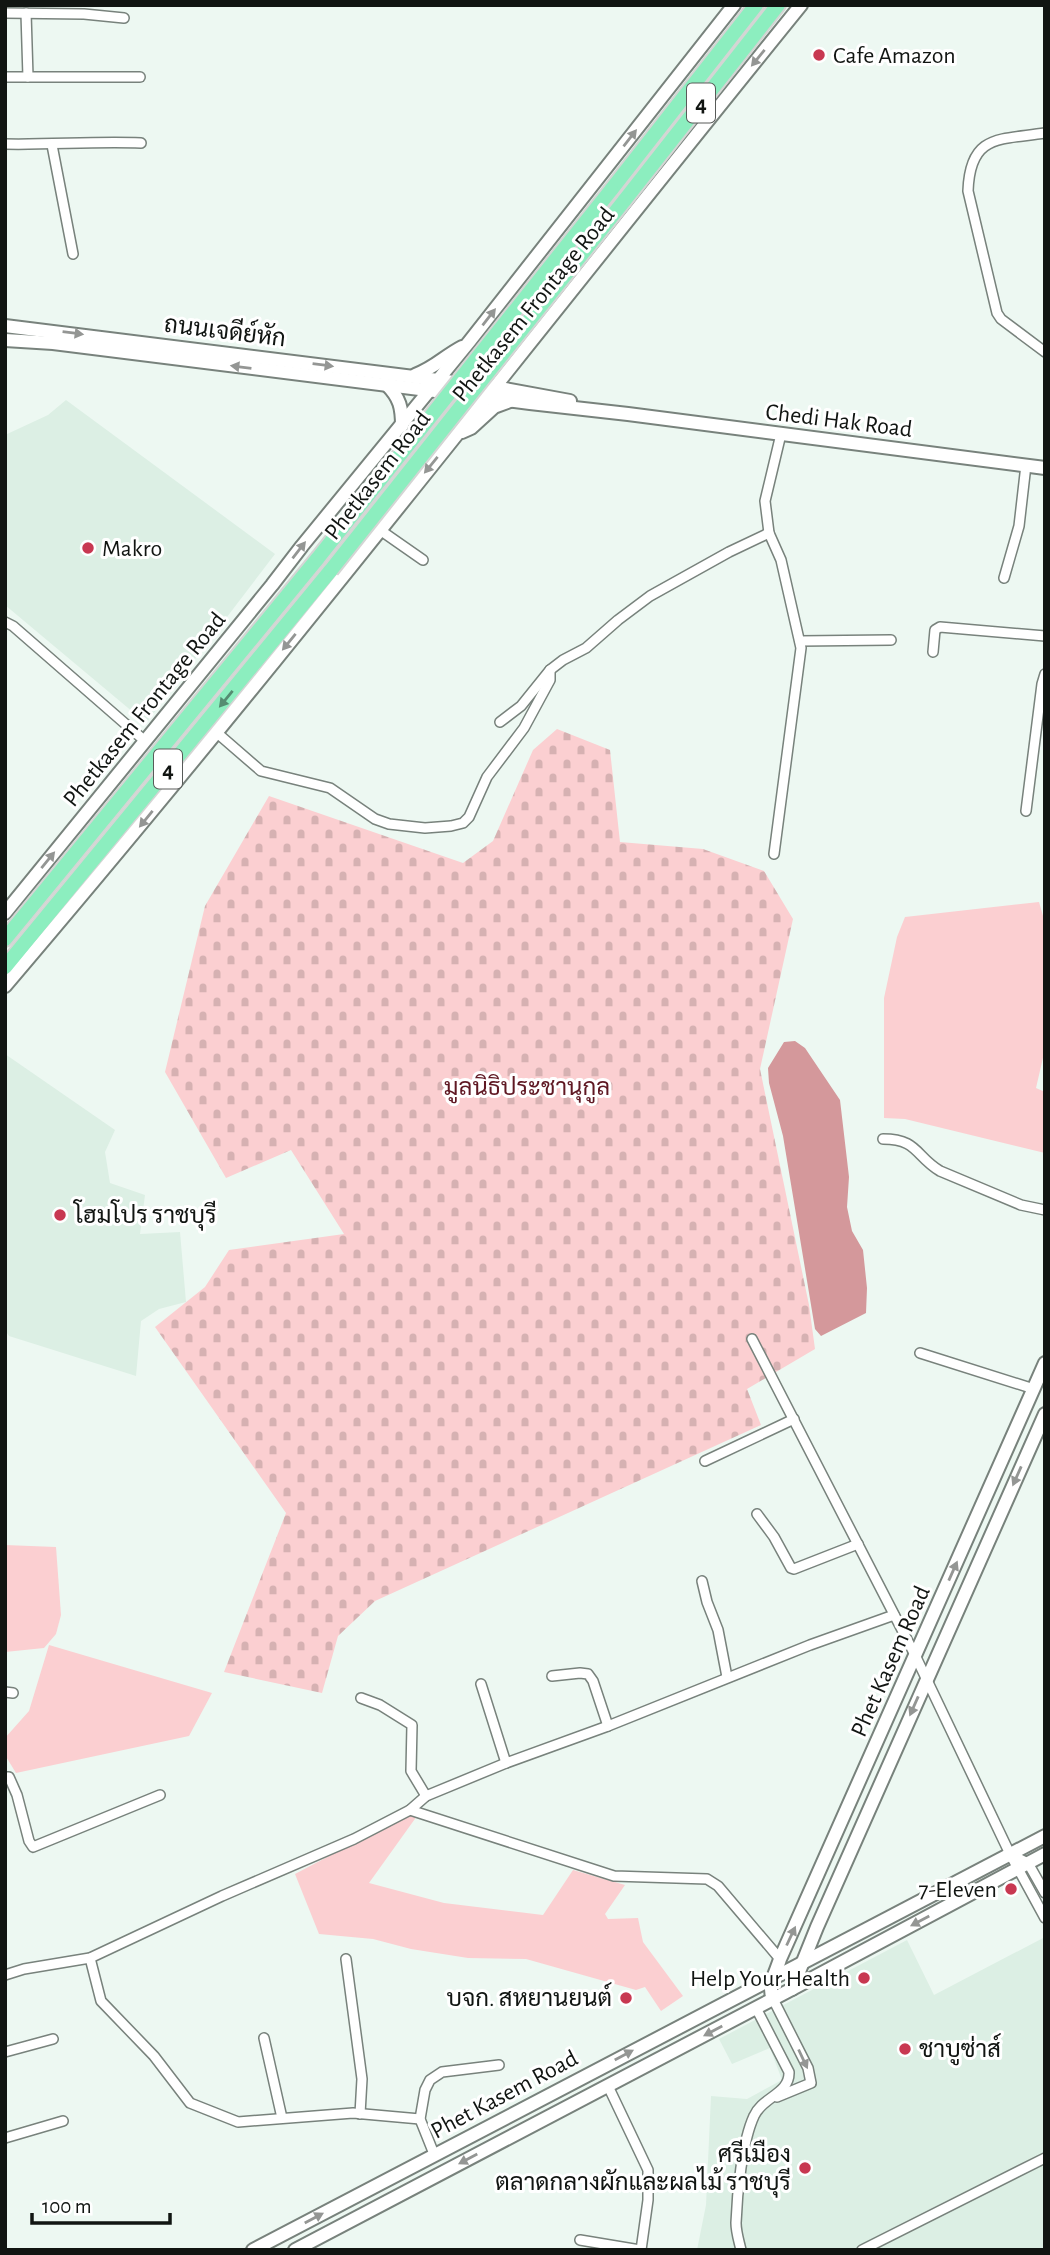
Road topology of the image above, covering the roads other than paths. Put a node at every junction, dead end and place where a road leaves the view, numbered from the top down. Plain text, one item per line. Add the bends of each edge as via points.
1 (734, 5) edge
2 (755, 5) edge
3 (778, 5) edge
4 (801, 5) edge
5 (5, 13) edge
6 (26, 13) junction
7 (124, 18) dead end
8 (5, 77) edge
9 (28, 77) junction
10 (140, 77) dead end
11 (1045, 133) edge
12 (141, 143) dead end
13 (5, 144) edge
14 (52, 145) junction
15 (73, 254) dead end
16 (5, 326) edge
17 (5, 340) edge
18 (469, 342) junction
19 (1045, 352) edge
20 (517, 358) junction
21 (411, 376) junction
22 (439, 380) junction
23 (387, 385) junction
24 (431, 390) junction
25 (524, 391) junction
26 (490, 392) junction
27 (511, 401) junction
28 (628, 414) junction
29 (402, 426) junction
30 (781, 434) junction
31 (455, 435) junction
32 (1026, 466) junction
33 (1045, 468) edge
34 (380, 530) junction
35 (769, 533) junction
36 (424, 560) dead end
37 (1004, 578) dead end
38 (5, 622) edge
39 (1045, 636) edge
40 (891, 640) dead end
41 (800, 641) junction
42 (933, 652) dead end
43 (550, 670) junction
44 (1045, 674) edge
45 (499, 722) dead end
46 (216, 732) junction
47 (145, 741) junction
48 (1026, 811) dead end
49 (774, 854) dead end
50 (5, 913) edge
51 (5, 939) edge
52 (5, 967) edge
53 (5, 986) edge
54 (883, 1139) dead end
55 (1045, 1210) edge
56 (752, 1339) dead end
57 (920, 1353) dead end
58 (1045, 1363) edge
59 (1034, 1389) junction
60 (1045, 1414) edge
61 (794, 1419) junction
62 (705, 1461) dead end
63 (758, 1514) dead end
64 (858, 1544) junction
65 (702, 1581) dead end
66 (894, 1615) junction
67 (915, 1655) junction
68 (552, 1676) dead end
69 (727, 1678) junction
70 (925, 1681) junction
71 (481, 1684) dead end
72 (361, 1698) dead end
73 (608, 1726) junction
74 (506, 1763) junction
75 (5, 1777) edge
76 (160, 1795) dead end
77 (426, 1796) junction
78 (410, 1810) junction
79 (1045, 1836) edge
80 (1010, 1854) junction
81 (1045, 1854) edge
82 (1023, 1865) junction
83 (1045, 1893) edge
84 (1045, 1918) edge
85 (90, 1958) junction
86 (346, 1959) dead end
87 (780, 1959) junction
88 (803, 1962) junction
89 (5, 1975) edge
90 (775, 1975) junction
91 (792, 1989) junction
92 (773, 1999) junction
93 (756, 2008) junction
94 (264, 2038) dead end
95 (53, 2039) dead end
96 (5, 2052) edge
97 (499, 2065) dead end
98 (608, 2086) junction
99 (772, 2097) junction
100 (360, 2114) junction
101 (282, 2118) junction
102 (420, 2119) junction
103 (63, 2122) dead end
104 (5, 2138) edge
105 (434, 2154) junction
106 (1045, 2158) edge
107 (580, 2240) dead end
108 (253, 2250) edge
109 (295, 2250) edge
110 (641, 2250) edge
111 (741, 2250) edge
112 (862, 2250) edge

18 -> 1 main road, Phetkasem Frontage Road / 4
2 - 51 highway, Phetkasem Road / 4, bridge via 318,558
3 -> 52 highway, Phetkasem Road / 4, bridge via 331,570
4 -> 20 main road, Phetkasem Frontage Road / 4
5 - 6 street
6 - 7 street
6 - 9 street
8 - 9 street
9 - 10 street
11 - 19 street via 986,144 974,156 968,191 996,313
12 - 14 street
13 - 14 street
14 - 15 street
16 -> 21 main road, ถนนเจดีย์หัก
23 -> 17 main road, ถนนเจดีย์หัก
18 - 21 main road via 438,365
18 - 22 main road, Phetkasem Frontage Road / 4
20 - 25 main road via 514,377
20 - 26 main road, Phetkasem Frontage Road / 4
21 - 22 main road, ถนนเจดีย์หัก
22 - 24 main road, Phetkasem Frontage Road / 4
22 - 26 main road, ถนนเจดีย์หัก
23 - 24 main road, ถนนเจดีย์หัก
23 - 29 main road via 401,404
24 - 26 main road, ถนนเจดีย์หัก
24 - 29 main road, Phetkasem Frontage Road / 4
25 - 26 main road, Chedi Hak Road
25 - 28 main road, Chedi Hak Road
26 - 27 main road, Chedi Hak Road
26 - 31 main road, Phetkasem Frontage Road / 4
27 - 28 main road, Chedi Hak Road
27 - 31 main road via 494,407 471,428
28 - 30 main road, Chedi Hak Road
47 -> 29 main road, Phetkasem Frontage Road / 4
30 - 32 main road, Chedi Hak Road
30 - 35 street via 765,501
31 -> 34 main road, Phetkasem Frontage Road / 4
32 - 33 main road, Chedi Hak Road
32 - 37 street via 1019,526
34 - 36 street
34 -> 46 main road, Phetkasem Frontage Road / 4
35 - 41 street
35 - 43 street via 650,596 586,648
38 - 47 street
39 - 42 street via 940,627 935,630
40 - 41 street
41 - 49 street
43 - 45 street via 521,706
43 - 46 street via 550,680 524,728 487,777 469,817 451,826 425,828 375,819 330,788 261,771
44 - 48 street
46 -> 53 main road, Phetkasem Frontage Road / 4
50 -> 47 main road, Phetkasem Frontage Road / 4
54 - 55 street via 905,1141 940,1171 1021,1205
56 - 61 street
57 - 59 street
58 - 59 main road, Phet Kasem Road
67 -> 59 main road, Phet Kasem Road
60 -> 70 main road, Phet Kasem Road
61 - 62 street
61 - 64 street
63 - 64 street via 794,1569
64 - 66 street
65 - 69 street
66 - 67 street
66 - 69 street
67 - 70 street
87 -> 67 main road, Phet Kasem Road
68 - 73 street via 588,1674
69 - 73 street
70 - 80 street
70 -> 88 main road, Phet Kasem Road
71 - 74 street
72 - 77 street via 412,1725 411,1771
73 - 74 street
74 - 77 street
75 - 76 street via 17,1795 33,1847
77 - 78 street
78 - 85 street
78 - 87 street via 614,1876 707,1879
79 - 80 main road
80 - 82 street
80 - 88 main road
81 - 82 main road
82 - 83 street
82 - 84 street
82 -> 91 main road
85 - 89 street
85 - 101 street via 101,2001 154,2056 190,2103 238,2122
86 - 100 street via 362,2079
87 - 90 main road, Phet Kasem Road
88 - 90 main road
88 - 91 main road, Phet Kasem Road
90 - 92 main road, Phet Kasem Road via 770,1990
105 -> 90 main road, Phet Kasem Road
91 - 92 main road
92 - 93 main road, Phet Kasem Road
92 -> 99 street via 811,2083
93 -> 98 main road, Phet Kasem Road
93 - 99 street via 789,2071 786,2086
94 - 101 street
95 - 96 street
97 - 102 street via 442,2072 430,2080
98 -> 109 main road, Phet Kasem Road
98 - 110 street via 648,2170
99 - 111 street via 759,2107 748,2133 736,2226
100 - 101 street
100 - 102 street
102 - 105 street
103 - 104 street
108 -> 105 main road, Phet Kasem Road
106 - 112 street
107 - 110 street

